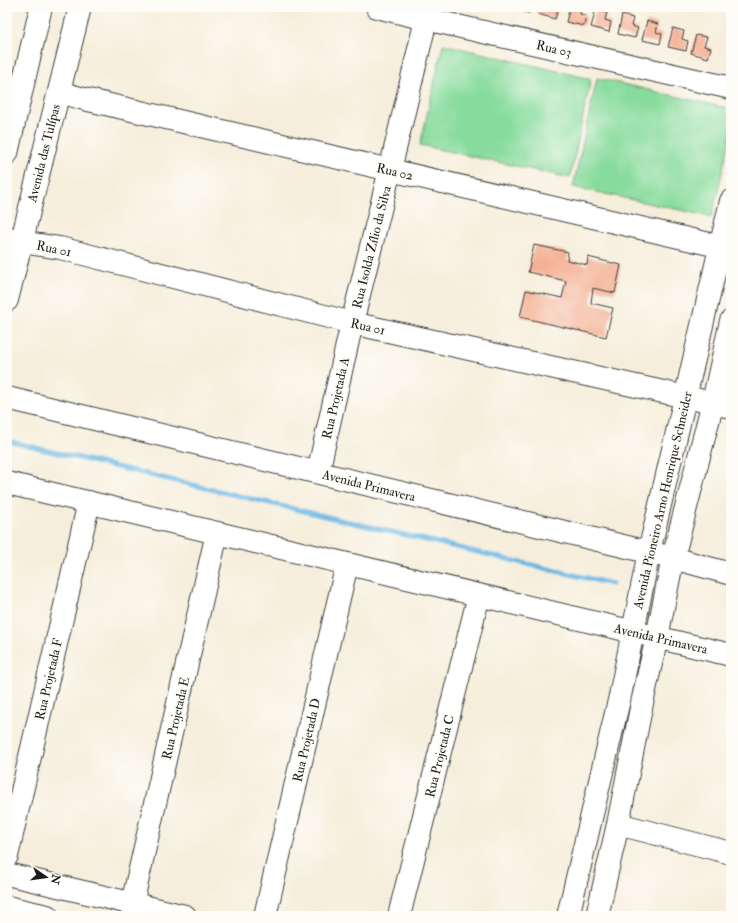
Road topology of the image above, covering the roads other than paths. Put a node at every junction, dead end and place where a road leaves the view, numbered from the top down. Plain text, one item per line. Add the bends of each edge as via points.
1 (41, 7) edge
2 (80, 7) edge
3 (377, 7) edge
4 (427, 13) edge
5 (731, 88) edge
6 (59, 92) junction
7 (7, 153) edge
8 (390, 170) junction
9 (731, 201) edge
10 (14, 239) edge
11 (726, 248) edge
12 (7, 300) edge
13 (731, 321) edge
14 (352, 323) junction
15 (685, 397) junction
16 (7, 398) edge
17 (722, 405) edge
18 (318, 472) junction
19 (7, 483) edge
20 (89, 502) junction
21 (217, 533) junction
22 (649, 552) junction
23 (674, 558) junction
24 (347, 564) junction
25 (731, 574) edge
26 (479, 595) junction
27 (632, 632) junction
28 (657, 637) junction
29 (731, 655) edge
30 (618, 824) junction
31 (731, 853) edge
32 (7, 856) edge
33 (7, 874) edge
34 (132, 904) junction
35 (7, 907) edge
36 (47, 916) edge
37 (185, 916) edge
38 (264, 916) edge
39 (399, 916) edge
40 (568, 916) edge
41 (597, 916) edge

1 - 7 street
2 - 6 street, Avenida das Tulípas
3 - 4 street, Rua 03
4 - 5 street, Rua 03
4 - 8 street, Rua Isolda Zílio da Silva
6 - 8 street, Rua 02
6 - 10 street, Avenida das Tulípas
8 - 11 street, Rua 02
8 - 14 street, Rua Isolda Zílio da Silva
9 - 11 street, Avenida Pioneiro Arno Henrique Schneider
10 - 12 street, Avenida das Tulípas
10 - 14 street, Rua 01 via 60,248
11 - 15 street, Avenida Pioneiro Arno Henrique Schneider
13 - 17 street, Avenida Pioneiro Arno Henrique Schneider
14 - 15 street, Rua 01
14 - 18 street, Rua Projetada A
15 - 17 street, Rua 01
15 - 22 street, Avenida Pioneiro Arno Henrique Schneider
16 - 18 street, Avenida Primavera
17 - 23 street, Avenida Pioneiro Arno Henrique Schneider
18 - 22 street, Avenida Primavera
19 - 20 street, Avenida Primavera
20 - 21 street, Avenida Primavera
20 - 32 street, Rua Projetada F
21 - 24 street, Avenida Primavera
21 - 34 street, Rua Projetada E
22 - 23 street, Avenida Primavera
22 - 27 street, Avenida Pioneiro Arno Henrique Schneider
23 - 25 street, Avenida Primavera
23 - 28 street, Avenida Pioneiro Arno Henrique Schneider
24 - 26 street, Avenida Primavera
24 - 38 street, Rua Projetada D
26 - 27 street, Avenida Primavera
26 - 39 street, Rua Projetada C
27 - 28 street, Avenida Primavera
27 - 40 street, Avenida Pioneiro Arno Henrique Schneider via 620,696
28 - 29 street, Avenida Primavera
28 - 30 street, Avenida Pioneiro Arno Henrique Schneider
30 - 31 street
30 - 41 street, Avenida Pioneiro Arno Henrique Schneider
33 - 34 street
34 - 37 street
35 - 36 street

